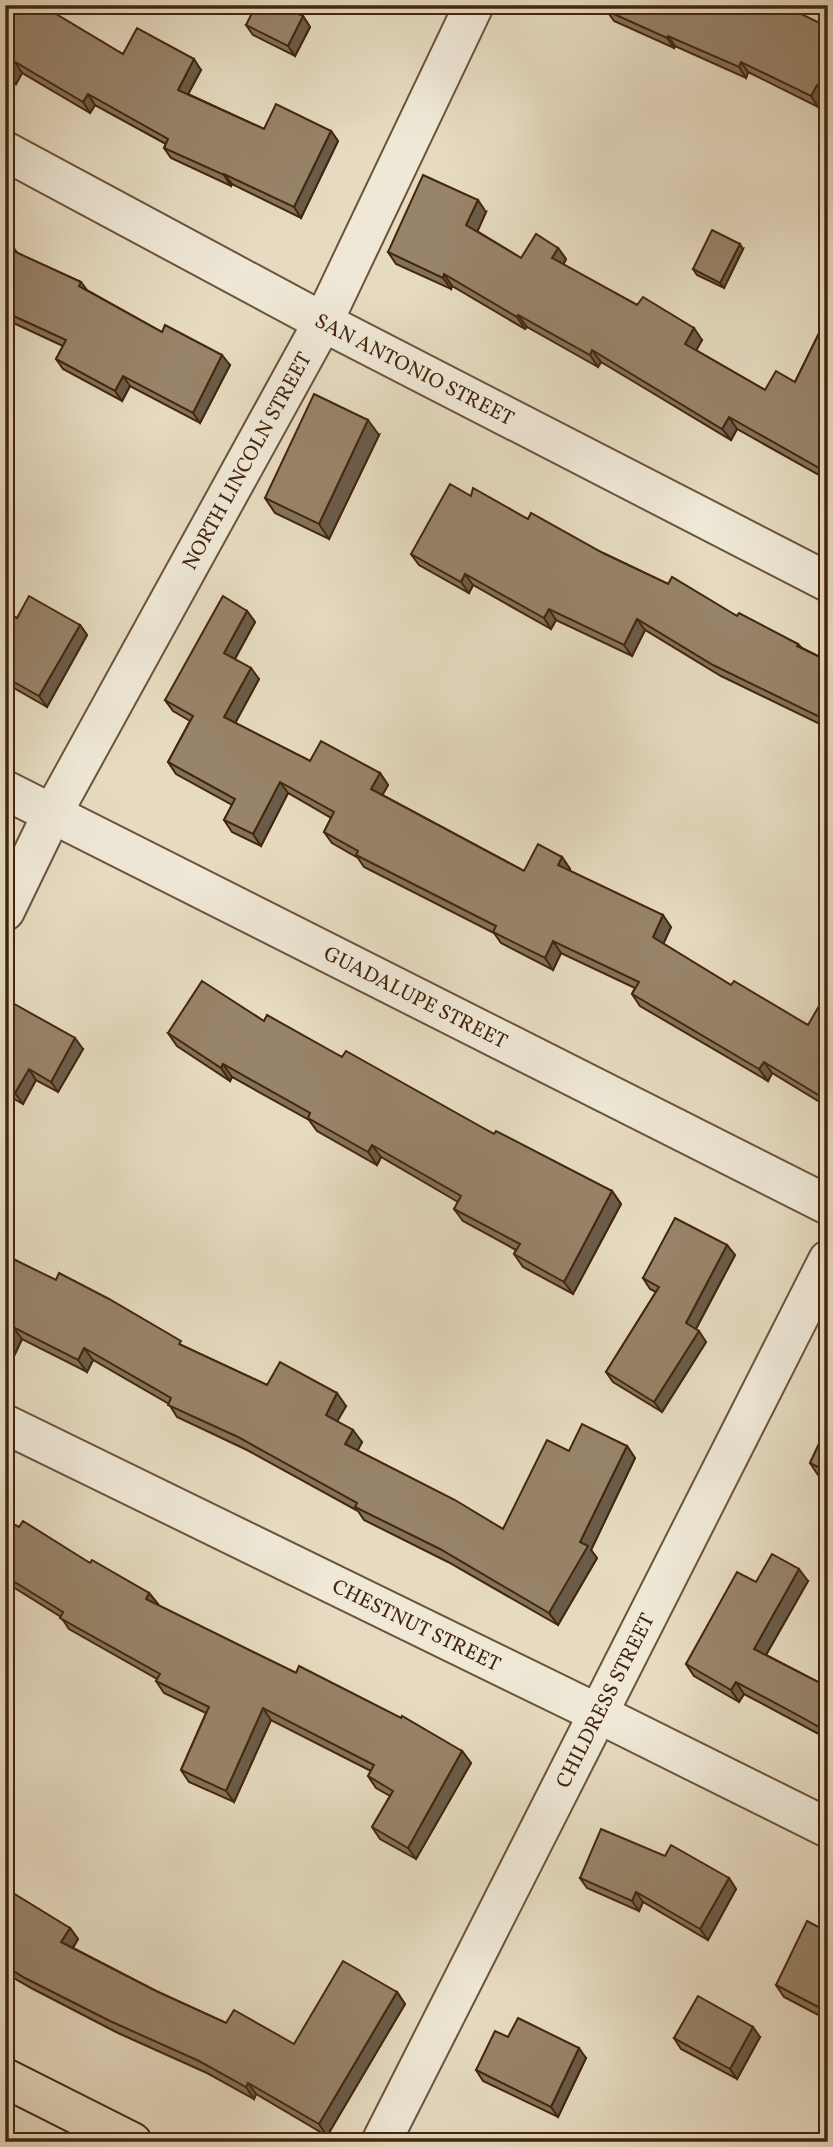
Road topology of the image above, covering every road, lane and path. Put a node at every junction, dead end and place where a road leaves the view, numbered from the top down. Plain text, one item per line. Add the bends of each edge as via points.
1 (474, 5) edge
2 (5, 151) edge
3 (323, 322) junction
4 (828, 582) edge
5 (5, 790) edge
6 (52, 814) junction
7 (5, 911) edge
8 (828, 1205) edge
9 (828, 1260) edge
10 (5, 1424) edge
11 (599, 1714) junction
12 (828, 1828) edge
13 (5, 2078) edge
14 (132, 2142) edge
15 (382, 2142) edge

1 - 3 street, NORTH LINCOLN STREET
2 - 3 street, SAN ANTONIO STREET
3 - 4 street, SAN ANTONIO STREET
3 - 6 street, NORTH LINCOLN STREET
5 - 6 street, GUADALUPE STREET
6 - 7 street, NORTH LINCOLN STREET
6 - 8 street, GUADALUPE STREET
9 - 11 street, CHILDRESS STREET
10 - 11 street, CHESTNUT STREET
11 - 12 street, CHESTNUT STREET
11 - 15 street, CHILDRESS STREET
13 - 14 main road

